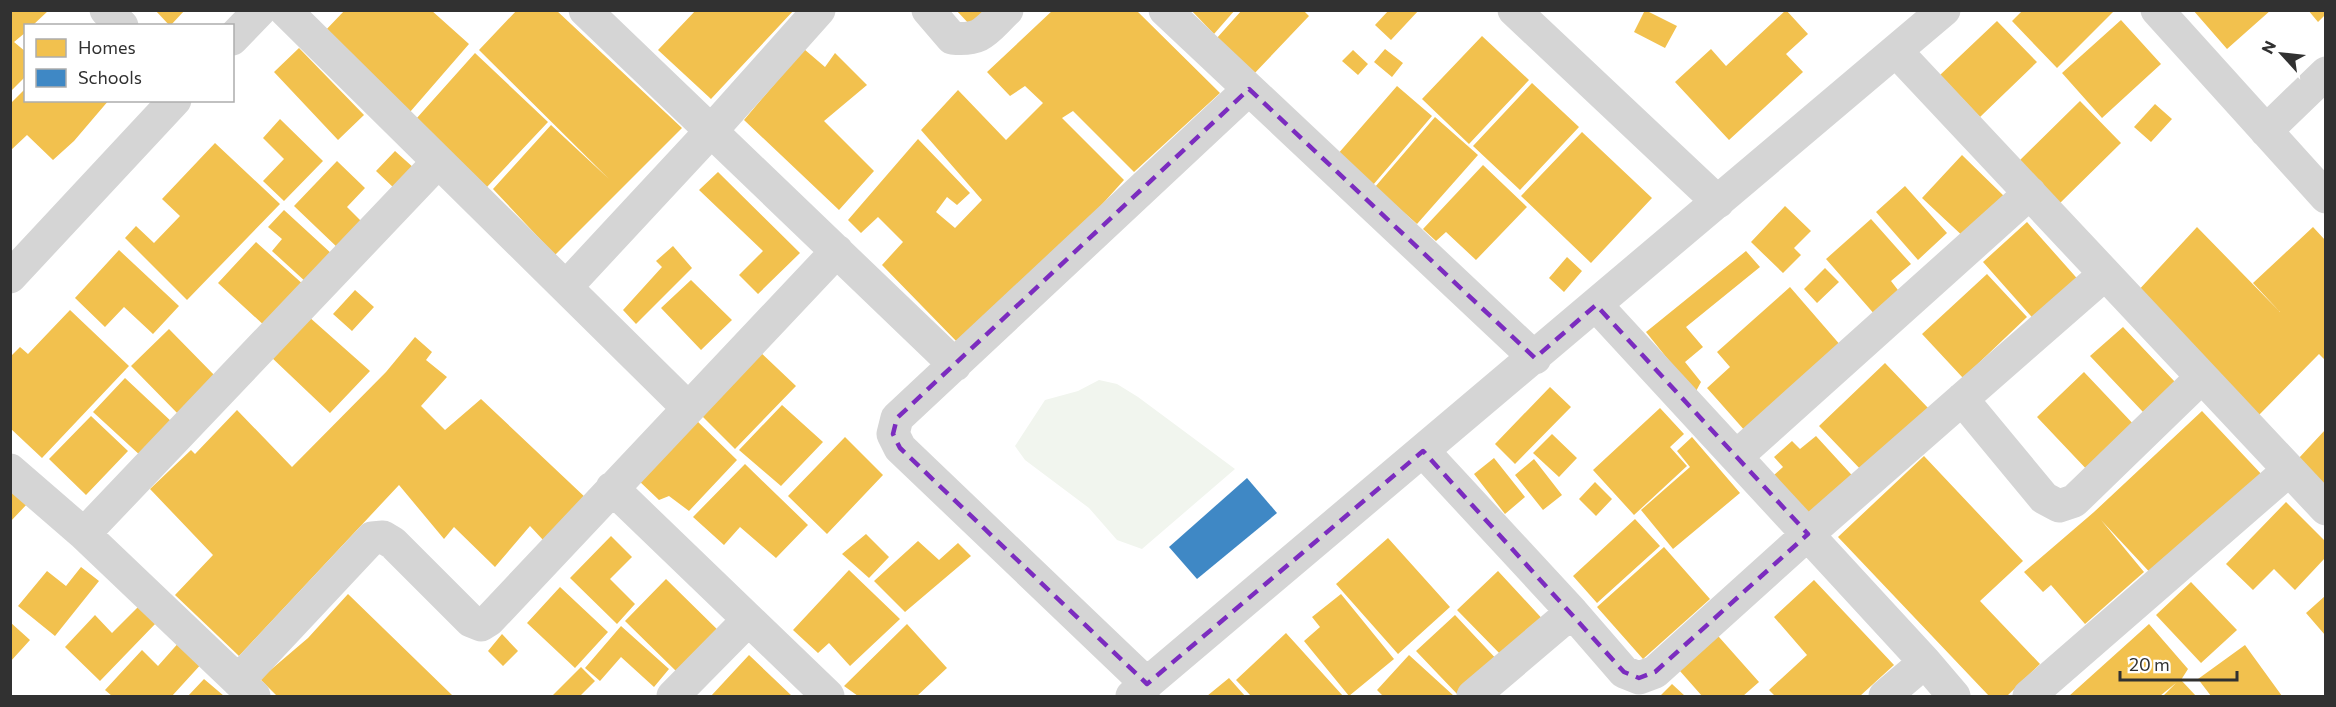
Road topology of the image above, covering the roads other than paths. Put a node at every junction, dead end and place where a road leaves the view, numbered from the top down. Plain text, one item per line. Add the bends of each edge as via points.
1 (106, 10) edge
2 (260, 10) edge
3 (285, 10) edge
4 (585, 10) edge
5 (819, 10) edge
6 (928, 10) edge
7 (1007, 10) edge
8 (1166, 10) edge
9 (1514, 10) edge
10 (1944, 10) edge
11 (2157, 10) edge
12 (120, 24) edge
13 (234, 37) edge
14 (1896, 51) junction
15 (2325, 73) edge
16 (1249, 89) junction
17 (173, 102) edge
18 (712, 130) junction
19 (2266, 131) junction
20 (438, 162) junction
21 (2030, 194) junction
22 (2325, 197) edge
23 (1718, 202) junction
24 (837, 251) junction
25 (2105, 274) junction
26 (10, 277) edge
27 (566, 287) junction
28 (1596, 305) junction
29 (1535, 358) junction
30 (955, 365) junction
31 (2202, 377) junction
32 (1962, 399) junction
33 (688, 408) junction
34 (1423, 451) junction
35 (1736, 457) junction
36 (10, 470) edge
37 (2289, 470) junction
38 (612, 488) junction
39 (2325, 509) edge
40 (84, 534) junction
41 (1808, 534) junction
42 (1572, 612) junction
43 (748, 620) junction
44 (1925, 662) junction
45 (246, 688) edge
46 (1139, 690) edge
47 (1487, 692) edge
48 (673, 696) edge
49 (828, 696) edge
50 (1885, 696) edge
51 (1954, 696) edge
52 (2029, 696) edge

1 - 12 street
2 - 13 street
3 - 20 street
4 - 18 street
5 - 18 street
6 - 7 street via 952,38 965,39 979,37
8 - 16 street
9 - 23 street
10 - 14 street
11 - 19 street
14 - 21 street
14 - 23 street
15 - 19 street
16 - 29 street
16 - 30 street
17 - 26 street
18 - 24 street
18 - 27 street
19 - 22 street
20 - 27 street
20 - 40 street
21 - 25 street
21 - 35 street
23 - 28 street
24 - 30 street
24 - 33 street
25 - 31 street
25 - 32 street
27 - 33 street
28 - 29 street
28 - 35 street
29 - 34 street
30 - 46 street via 897,418 893,434 900,448
31 - 32 street via 2074,501 2059,506 2044,498
31 - 37 street
32 - 41 street
33 - 38 street
34 - 42 street
34 - 46 street
35 - 41 street
36 - 40 street
37 - 39 street
37 - 52 street
38 - 43 street
38 - 45 street via 481,625 471,621 393,543 383,537 372,538
40 - 45 street
41 - 42 street via 1655,672 1639,678 1624,672
41 - 44 street
42 - 47 street
43 - 48 street
43 - 49 street
44 - 50 street
44 - 51 street

